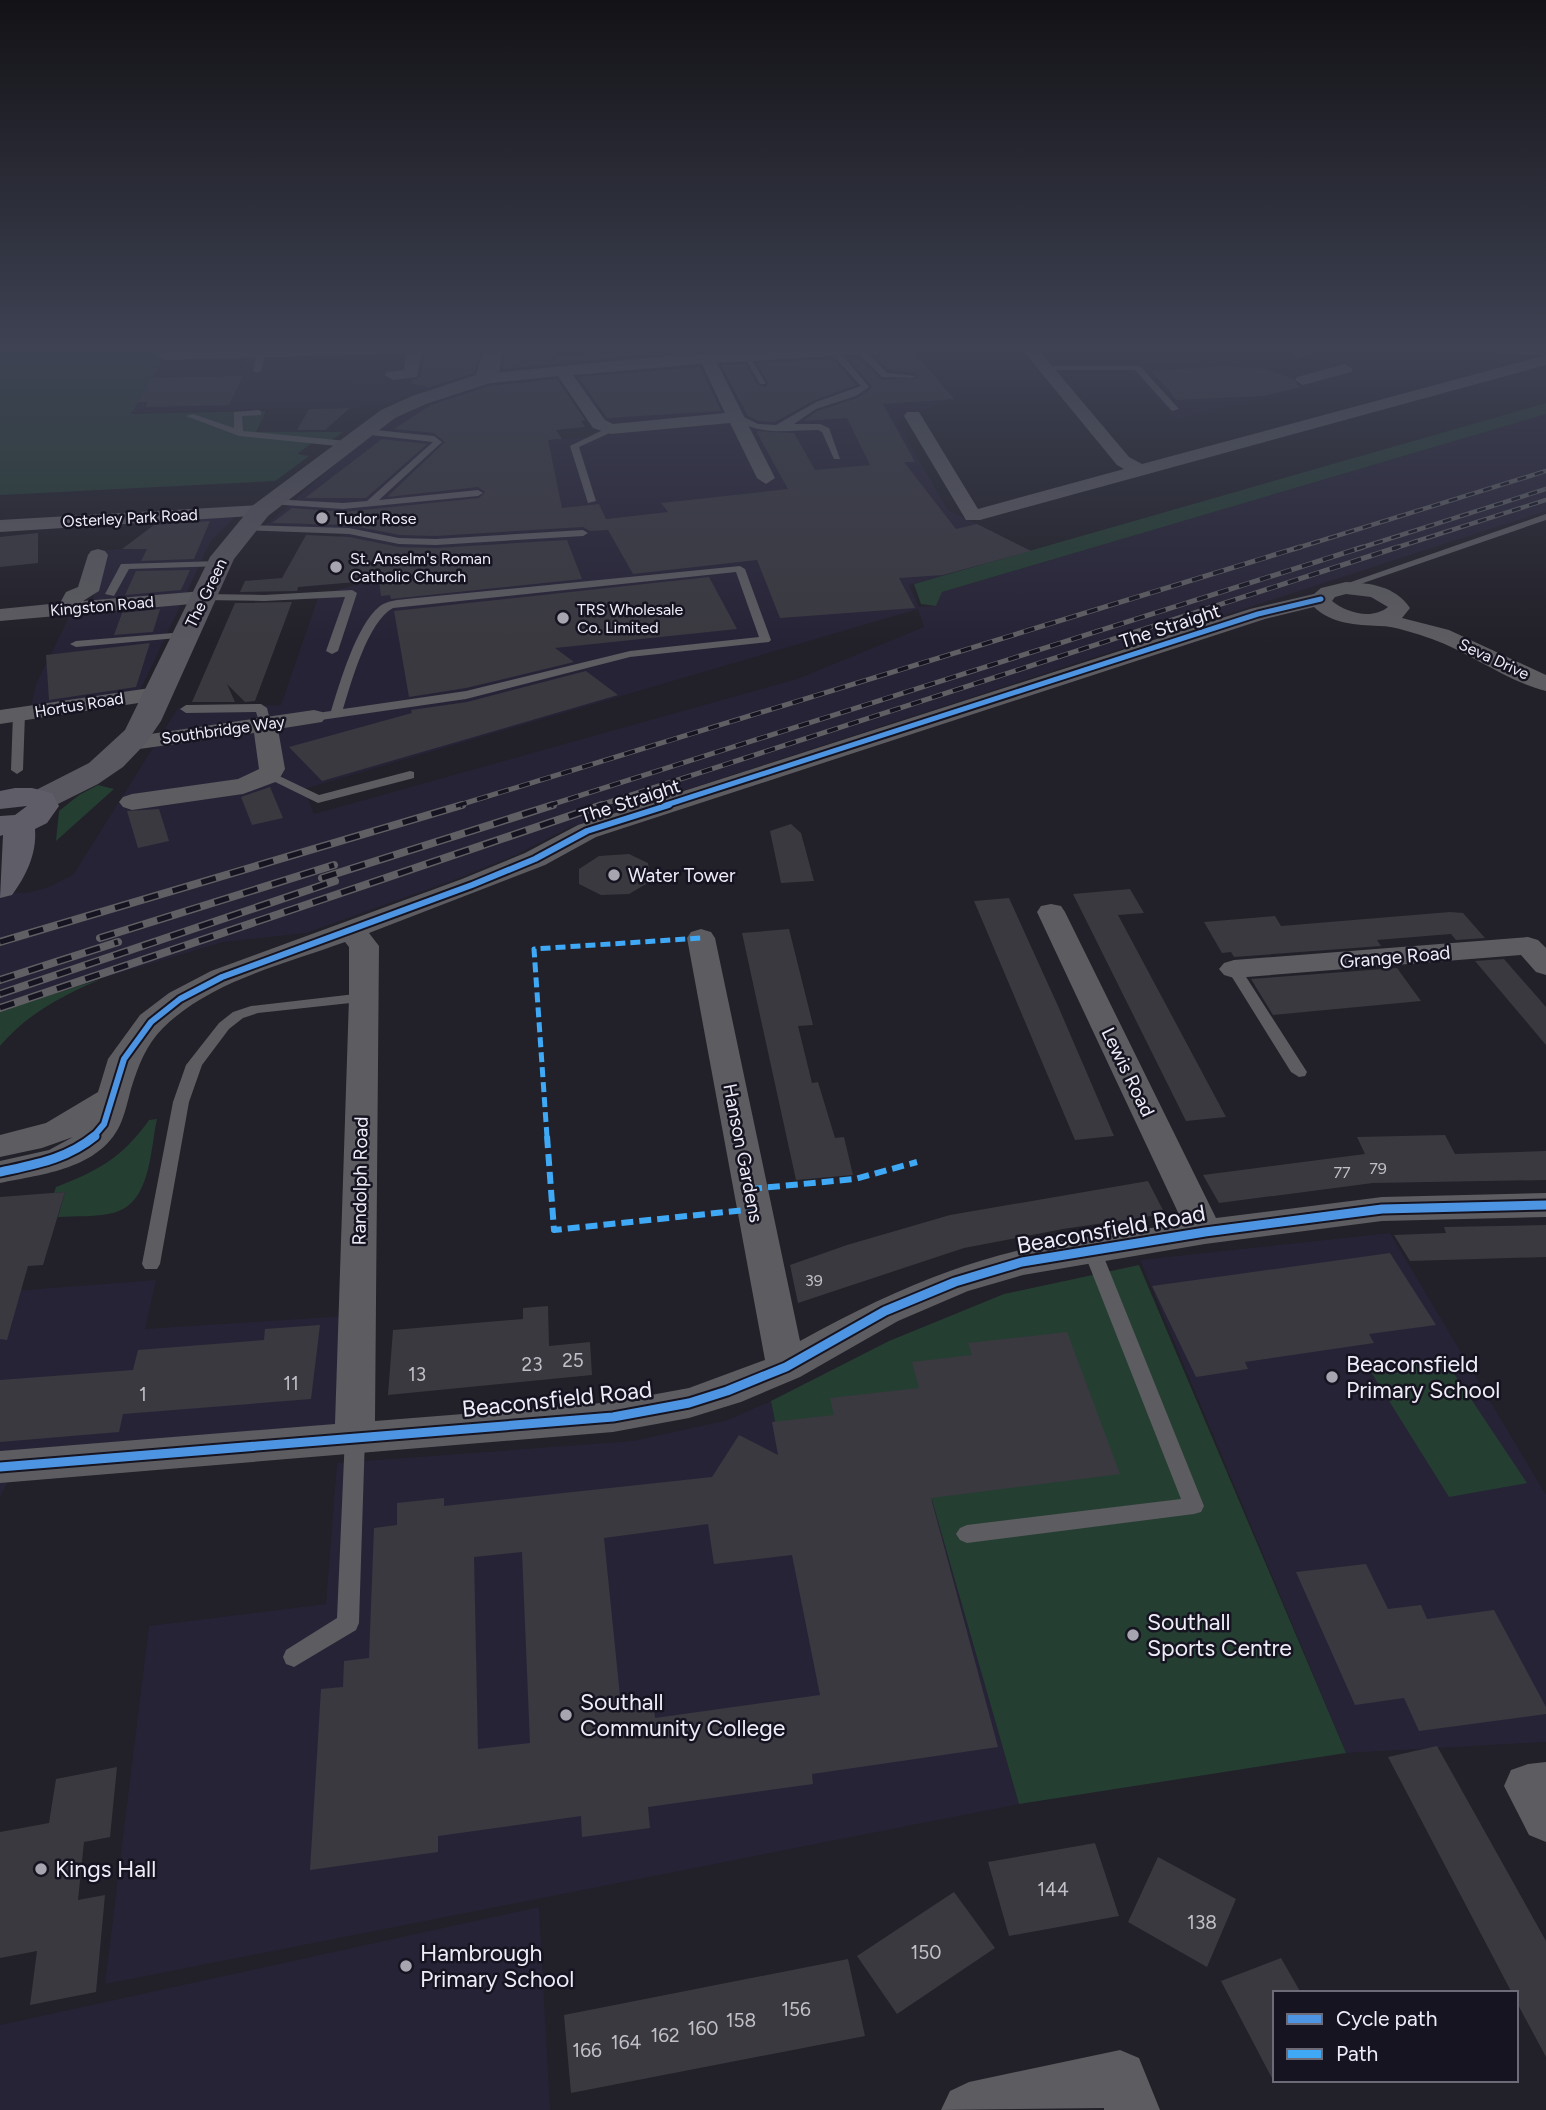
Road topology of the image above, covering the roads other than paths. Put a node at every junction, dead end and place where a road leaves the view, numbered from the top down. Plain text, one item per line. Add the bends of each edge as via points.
1 (345, 446) edge
2 (433, 446) edge
3 (574, 446) edge
4 (749, 446) edge
5 (833, 446) edge
6 (932, 446) edge
7 (1111, 446) edge
8 (1234, 446) edge
9 (838, 457) dead end
10 (1141, 471) junction
11 (766, 478) dead end
12 (478, 493) dead end
13 (591, 501) dead end
14 (371, 502) junction
15 (259, 514) junction
16 (1546, 517) edge
17 (0, 526) edge
18 (583, 533) dead end
19 (99, 555) dead end
20 (219, 564) junction
21 (1398, 568) junction
22 (110, 594) dead end
23 (203, 597) junction
24 (1330, 600) junction
25 (1389, 608) junction
26 (68, 610) junction
27 (0, 615) edge
28 (185, 635) junction
29 (76, 644) dead end
30 (332, 651) dead end
31 (1546, 684) edge
32 (158, 694) junction
33 (186, 709) dead end
34 (10, 715) edge
35 (325, 716) junction
36 (265, 724) junction
37 (132, 743) junction
38 (17, 770) dead end
39 (410, 775) dead end
40 (269, 776) junction
41 (40, 800) joint
42 (132, 802) dead end
43 (6, 817) edge
44 (0, 888) edge
45 (1051, 912) dead end
46 (351, 930) junction
47 (701, 938) dead end
48 (1546, 966) edge
49 (1234, 970) joint
50 (364, 998) junction
51 (1299, 1072) dead end
52 (113, 1096) junction
53 (0, 1146) edge
54 (0, 1172) edge
55 (1546, 1205) edge
56 (1205, 1231) junction
57 (1092, 1250) junction
58 (151, 1264) dead end
59 (786, 1367) junction
60 (355, 1436) junction
61 (0, 1466) edge
62 (967, 1534) dead end
63 (294, 1657) dead end
64 (1546, 1784) edge
65 (1546, 1819) edge
66 (969, 2110) edge
67 (1132, 2110) edge

1 - 15 street, The Green
2 - 14 lane
3 - 13 lane
4 - 11 street
5 - 9 lane
6 - 10 street via 974,516
7 - 10 street via 1123,461
8 - 10 street
12 - 14 lane
14 - 15 lane
15 - 17 street, Osterley Park Road
15 - 18 lane via 399,541
15 - 20 street, The Green
16 - 21 lane, The Straight
19 - 26 street via 89,591 74,597
20 - 22 lane via 125,566
20 - 23 street, The Green
21 - 24 lane, The Straight
21 - 25 lane via 1388,588
23 - 26 street, Kingston Road
23 - 28 street, The Green
23 - 30 lane via 352,593
24 - 25 street via 1368,590
24 - 25 street via 1355,619
24 - 46 street, The Straight via 1258,614 587,831 517,866
25 - 31 street, Seva Drive
26 - 27 street, Kingston Road
28 - 29 lane
28 - 32 street, The Green
32 - 34 street, Hortus Road
32 - 37 street, The Green
33 - 36 lane via 261,708
34 - 38 lane
35 - 35 lane via 466,695 630,654 765,640 740,569 393,604 379,612
35 - 36 street, Southbridge Way
36 - 37 street, Southbridge Way
36 - 40 street via 272,769
37 - 41 street, The Green via 106,767
39 - 40 lane via 318,799
40 - 42 street via 243,786
41 - 43 main road via 40,813
43 - 44 main road via 21,837
45 - 56 street, Lewis Road
46 - 50 street, Randolph Road via 364,946
46 - 52 street, The Straight via 222,976 180,999 139,1035 124,1059
47 - 59 street, Hanson Gardens
48 - 49 street, Grange Road via 1528,946
49 - 51 lane
50 - 58 lane via 256,1009 239,1015 211,1041 194,1065 181,1102
50 - 60 street, Randolph Road
52 - 53 street via 69,1127 25,1143
52 - 54 street, The Straight via 104,1124 76,1151
55 - 56 street, Beaconsfield Road via 1382,1209
56 - 57 street, Beaconsfield Road
57 - 59 street, Beaconsfield Road via 1022,1262 955,1282 885,1311
57 - 62 lane via 1194,1506
59 - 60 street, Beaconsfield Road via 689,1404 613,1417
60 - 61 street, Beaconsfield Road
60 - 63 lane via 348,1623
64 - 65 street via 1528,1786
66 - 67 street via 1120,2077

